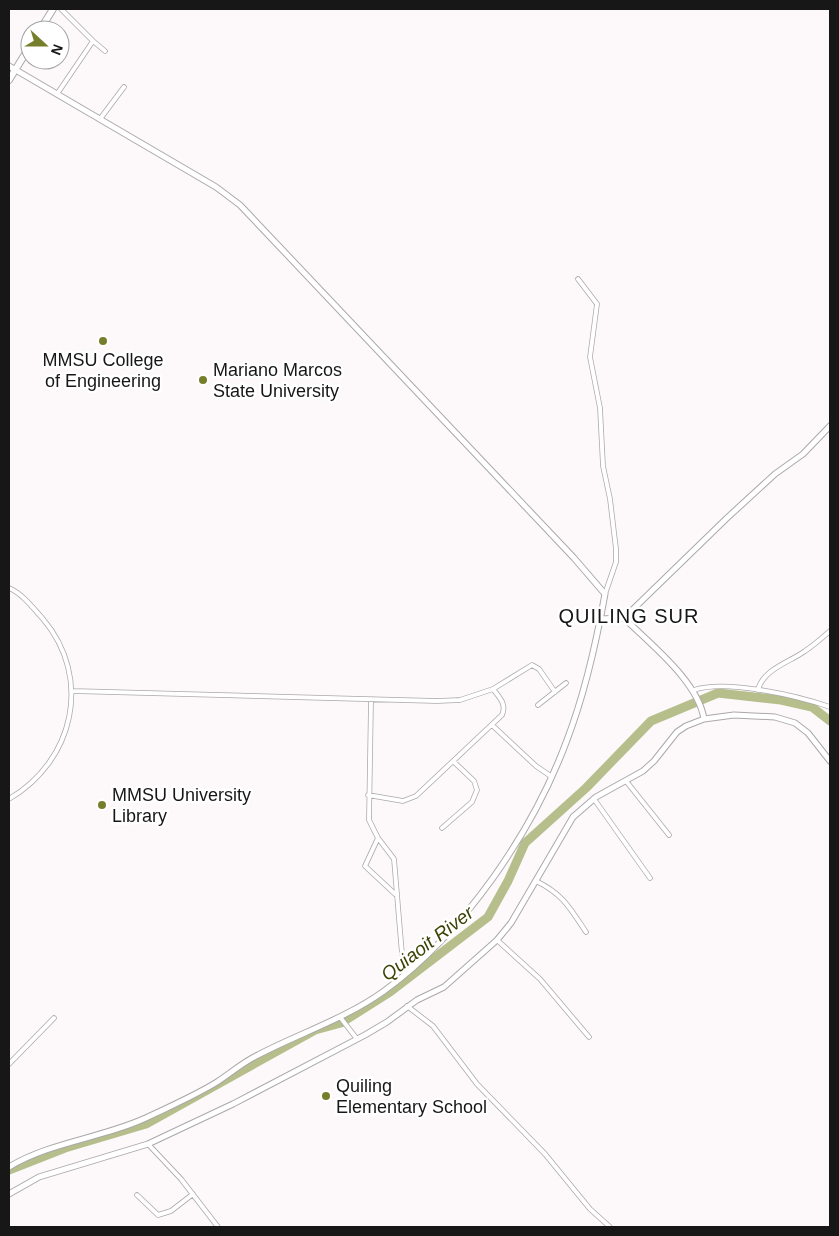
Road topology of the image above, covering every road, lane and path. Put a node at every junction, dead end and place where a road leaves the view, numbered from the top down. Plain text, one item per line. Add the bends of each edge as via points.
1 (61, 9) edge
2 (94, 41) junction
3 (105, 51) dead end
4 (20, 58) edge
5 (12, 68) edge
6 (9, 80) edge
7 (124, 87) dead end
8 (57, 94) junction
9 (100, 119) junction
10 (578, 279) dead end
11 (830, 426) edge
12 (9, 588) edge
13 (605, 594) junction
14 (600, 618) junction
15 (624, 618) junction
16 (830, 631) edge
17 (566, 683) dead end
18 (493, 688) junction
19 (694, 690) junction
20 (758, 690) junction
21 (73, 691) junction
22 (555, 692) junction
23 (372, 700) junction
24 (538, 705) dead end
25 (830, 708) edge
26 (703, 716) junction
27 (492, 725) junction
28 (453, 761) junction
29 (830, 761) edge
30 (552, 778) junction
31 (626, 781) junction
32 (368, 794) junction
33 (9, 799) edge
34 (594, 799) junction
35 (442, 828) dead end
36 (669, 836) dead end
37 (378, 838) junction
38 (650, 878) dead end
39 (536, 881) junction
40 (396, 894) junction
41 (586, 932) dead end
42 (497, 940) junction
43 (412, 968) junction
44 (407, 1006) junction
45 (54, 1018) dead end
46 (341, 1019) junction
47 (356, 1037) junction
48 (589, 1037) dead end
49 (9, 1064) edge
50 (148, 1144) junction
51 (10, 1164) edge
52 (9, 1194) edge
53 (193, 1194) junction
54 (137, 1195) dead end
55 (218, 1227) edge
56 (610, 1227) edge

1 - 2 street
2 - 3 street
2 - 8 street
4 - 5 main road
5 - 6 main road
5 - 8 street
7 - 9 street
8 - 9 street
9 - 13 street via 240,205
10 - 13 street via 597,304 590,357 600,408 603,466 616,549 616,562
11 - 15 street via 803,454 775,474 727,518
12 - 21 street via 30,604 62,647
13 - 14 street
14 - 15 street
14 - 30 street via 578,710
15 - 19 street via 662,653
16 - 20 street via 776,668 763,679
17 - 22 street
18 - 22 street via 532,666 539,669
18 - 23 street via 460,700
18 - 27 street via 504,710
19 - 20 street via 706,686
19 - 26 street
20 - 25 street
21 - 23 street
21 - 33 street via 59,748 46,768 24,790
22 - 24 street
23 - 32 street
26 - 29 street via 775,717 795,723 808,732
26 - 31 street via 677,732 654,761
27 - 28 street
27 - 30 street
28 - 32 street via 416,796 403,800
28 - 35 street via 474,781 477,790 476,796
30 - 43 street via 523,831 489,882 453,927
31 - 34 street
31 - 36 street
32 - 37 street via 369,820
34 - 38 street
34 - 39 street via 573,816
37 - 40 street via 394,859
37 - 40 street via 365,866
39 - 41 street via 551,888 568,903
39 - 42 street
40 - 43 street via 402,954
42 - 44 street via 444,987
42 - 48 street via 540,979
43 - 46 street
44 - 47 street via 387,1022
44 - 56 street via 433,1026 477,1084
45 - 49 street
46 - 47 street
46 - 51 street via 258,1055 193,1096 148,1118
47 - 50 street via 234,1104
50 - 52 street via 39,1177
50 - 53 street
53 - 54 street via 171,1211 158,1215
53 - 55 street

